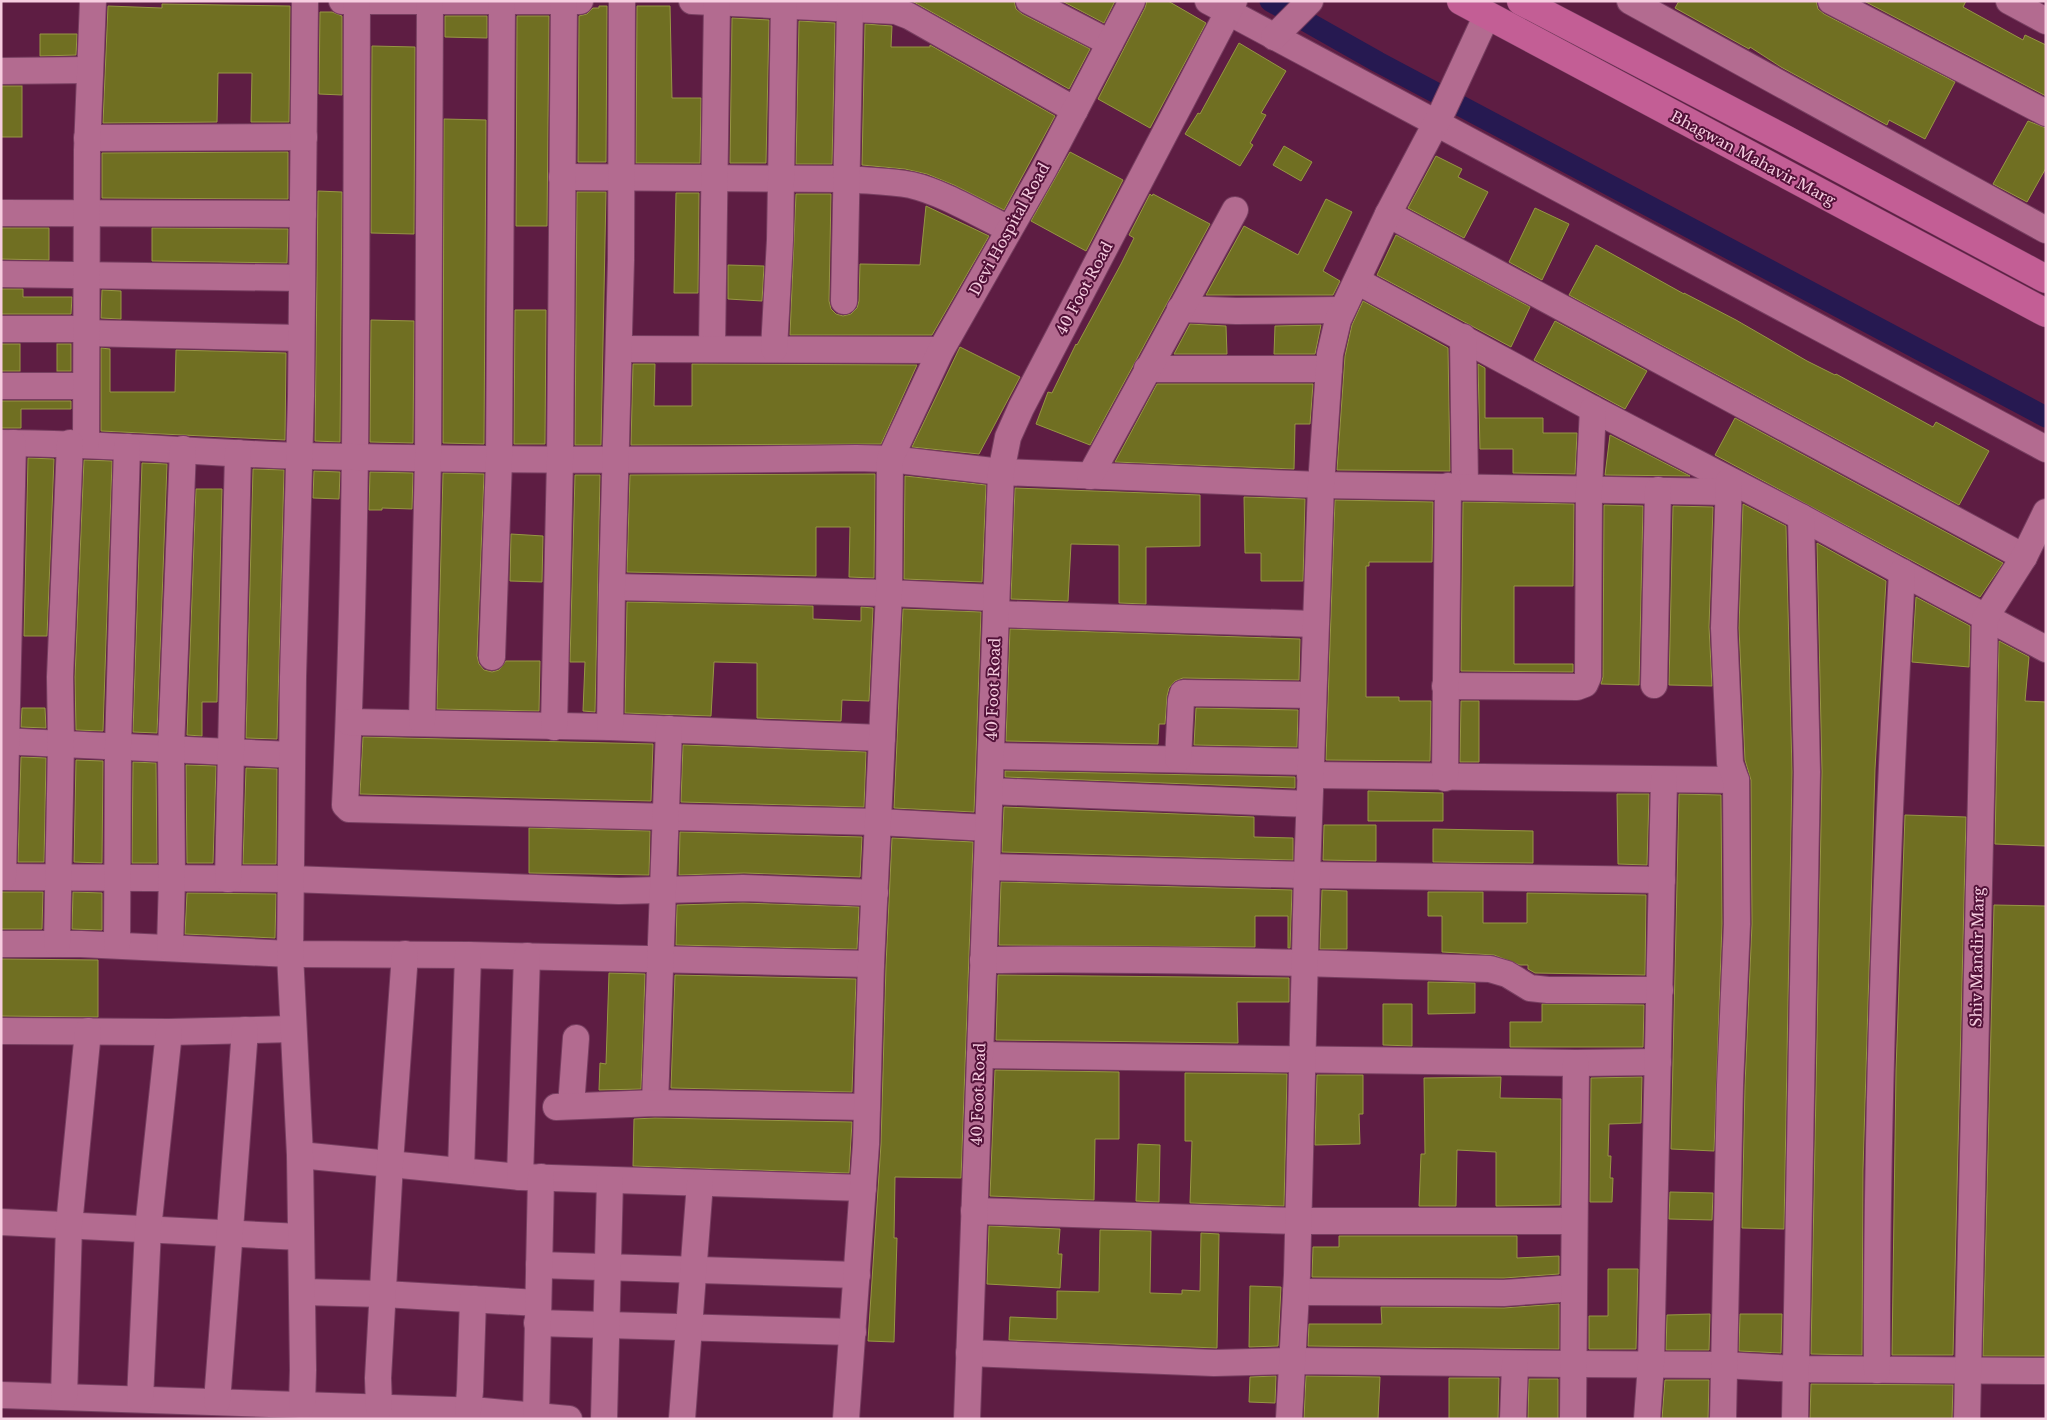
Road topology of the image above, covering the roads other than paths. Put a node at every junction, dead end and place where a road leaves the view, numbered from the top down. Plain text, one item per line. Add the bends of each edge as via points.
1 (94, 1) edge
2 (305, 1) edge
3 (342, 1) edge
4 (357, 1) edge
5 (564, 1) edge
6 (580, 1) edge
7 (622, 1) edge
8 (692, 1) edge
9 (1029, 1) edge
10 (1132, 1) edge
11 (1310, 1) edge
12 (1461, 1) edge
13 (1521, 1) edge
14 (1630, 1) edge
15 (1830, 1) edge
16 (2009, 1) edge
17 (430, 2) edge
18 (502, 2) edge
19 (718, 2) edge
20 (756, 2) edge
21 (818, 4) edge
22 (784, 5) junction
23 (850, 8) junction
24 (1253, 14) edge
25 (1487, 15) junction
26 (2046, 21) edge
27 (1110, 43) junction
28 (90, 70) junction
29 (1, 71) edge
30 (1075, 110) junction
31 (2046, 114) edge
32 (1439, 116) junction
33 (304, 137) junction
34 (87, 138) junction
35 (562, 177) junction
36 (622, 178) junction
37 (716, 179) junction
38 (780, 179) junction
39 (846, 180) junction
40 (1235, 210) dead end
41 (1, 214) edge
42 (303, 214) junction
43 (1388, 214) junction
44 (87, 215) junction
45 (1010, 229) junction
46 (2046, 230) edge
47 (1, 274) edge
48 (86, 276) junction
49 (302, 278) junction
50 (2046, 279) edge
51 (1356, 280) junction
52 (844, 301) dead end
53 (1180, 309) junction
54 (1342, 310) junction
55 (2046, 313) edge
56 (1, 329) edge
57 (86, 331) junction
58 (1463, 337) junction
59 (301, 338) junction
60 (712, 348) junction
61 (619, 349) junction
62 (774, 349) junction
63 (941, 350) junction
64 (1147, 369) junction
65 (1329, 369) junction
66 (1, 386) edge
67 (86, 386) junction
68 (1593, 409) junction
69 (7, 443) edge
70 (78, 443) junction
71 (126, 447) junction
72 (2046, 448) edge
73 (183, 449) junction
74 (238, 452) junction
75 (299, 456) junction
76 (356, 457) junction
77 (428, 458) junction
78 (890, 459) junction
79 (499, 460) junction
80 (560, 460) junction
81 (617, 461) junction
82 (1001, 472) junction
83 (1090, 476) junction
84 (1320, 485) junction
85 (1729, 486) junction
86 (1456, 487) junction
87 (1589, 489) junction
88 (1658, 490) junction
89 (2046, 512) edge
90 (1802, 516) junction
91 (2024, 557) junction
92 (1902, 572) junction
93 (612, 587) junction
94 (889, 593) junction
95 (996, 606) junction
96 (1985, 618) junction
97 (1315, 624) junction
98 (2046, 649) edge
99 (492, 657) dead end
100 (1654, 685) dead end
101 (1445, 686) junction
102 (1313, 695) junction
103 (349, 722) junction
104 (422, 722) junction
105 (554, 726) junction
106 (610, 727) junction
107 (669, 729) junction
108 (882, 738) junction
109 (4, 741) edge
110 (61, 744) junction
111 (118, 746) junction
112 (171, 749) junction
113 (232, 752) junction
114 (292, 755) junction
115 (991, 756) junction
116 (1178, 759) junction
117 (1310, 769) junction
118 (1445, 778) junction
119 (1664, 780) junction
120 (1736, 780) junction
121 (990, 791) junction
122 (1309, 804) junction
123 (666, 816) junction
124 (878, 822) junction
125 (988, 828) junction
126 (987, 867) junction
127 (1307, 875) junction
128 (2, 877) edge
129 (58, 878) junction
130 (118, 878) junction
131 (172, 879) junction
132 (228, 879) junction
133 (291, 879) junction
134 (1662, 880) junction
135 (663, 889) junction
136 (875, 893) junction
137 (1, 944) edge
138 (57, 944) junction
139 (117, 946) junction
140 (170, 948) junction
141 (290, 954) junction
142 (405, 954) junction
143 (468, 955) junction
144 (527, 956) junction
145 (660, 959) junction
146 (983, 960) junction
147 (1305, 962) junction
148 (871, 964) junction
149 (1660, 990) junction
150 (293, 1029) junction
151 (245, 1030) junction
152 (1, 1031) edge
153 (88, 1031) junction
154 (169, 1032) junction
155 (576, 1038) dead end
156 (980, 1055) junction
157 (1302, 1058) junction
158 (1658, 1062) junction
159 (1576, 1063) junction
160 (655, 1103) junction
161 (867, 1108) junction
162 (300, 1155) junction
163 (390, 1163) junction
164 (460, 1170) junction
165 (530, 1177) junction
166 (610, 1180) junction
167 (700, 1183) junction
168 (863, 1188) junction
169 (974, 1211) junction
170 (1298, 1221) junction
171 (1574, 1221) junction
172 (1, 1222) edge
173 (69, 1225) junction
174 (148, 1229) junction
175 (228, 1233) junction
176 (301, 1237) junction
177 (538, 1265) junction
178 (608, 1266) junction
179 (694, 1269) junction
180 (857, 1275) junction
181 (1574, 1288) junction
182 (302, 1292) junction
183 (1296, 1292) junction
184 (384, 1294) junction
185 (473, 1299) junction
186 (538, 1313) junction
187 (606, 1325) junction
188 (689, 1326) junction
189 (853, 1332) junction
190 (969, 1353) junction
191 (1293, 1361) junction
192 (1515, 1364) junction
193 (1574, 1364) junction
194 (1651, 1364) junction
195 (1724, 1365) junction
196 (1796, 1368) junction
197 (1877, 1370) junction
198 (1967, 1371) junction
199 (2046, 1371) edge
200 (1, 1394) edge
201 (64, 1397) junction
202 (140, 1399) junction
203 (217, 1402) junction
204 (302, 1405) junction
205 (379, 1408) junction
206 (92, 1409) edge
207 (478, 1414) edge
208 (536, 1416) junction
209 (568, 1419) edge
210 (604, 1419) edge
211 (682, 1419) edge
212 (846, 1419) edge
213 (966, 1419) edge
214 (1289, 1419) edge
215 (1513, 1419) edge
216 (1573, 1419) edge
217 (1647, 1419) edge
218 (1723, 1419) edge
219 (1795, 1419) edge
220 (1967, 1419) edge

1 - 28 street
2 - 33 street
3 - 4 street
4 - 17 street
4 - 76 street
5 - 6 street
5 - 18 street
5 - 35 street
7 - 36 street
8 - 19 street
9 - 27 street
10 - 27 street, Devi Hospital Road
11 - 24 street, 40 Foot Road
12 - 25 main road, Bhagwan Mahavir Marg
13 - 50 main road, Bhagwan Mahavir Marg
14 - 46 street
15 - 31 street
16 - 26 street
17 - 18 street
17 - 77 street
18 - 79 street
19 - 20 street
19 - 37 street
20 - 22 street
21 - 22 street
21 - 23 street
22 - 38 street
23 - 30 street via 896,11 909,16
23 - 39 street
24 - 32 street
24 - 82 street, 40 Foot Road via 1021,408 1008,437
25 - 32 street
25 - 55 main road, Bhagwan Mahavir Marg
27 - 30 street, Devi Hospital Road
28 - 29 street
28 - 34 street
30 - 45 street, Devi Hospital Road
32 - 43 street
32 - 72 street
33 - 34 street
33 - 42 street
34 - 44 street
35 - 36 street
35 - 80 street
36 - 37 street
36 - 61 street
37 - 38 street
37 - 60 street
38 - 39 street
38 - 62 street
39 - 45 street via 912,186
39 - 52 street
40 - 53 street
41 - 44 street
42 - 44 street
42 - 49 street
43 - 51 street
43 - 91 street
44 - 48 street
45 - 63 street, Devi Hospital Road
47 - 48 street
48 - 49 street
48 - 57 street
49 - 59 street
51 - 54 street
51 - 58 street
53 - 54 street
53 - 64 street
54 - 65 street
56 - 57 street
57 - 59 street
57 - 67 street
58 - 68 street
58 - 86 street
59 - 75 street
60 - 61 street
60 - 62 street
61 - 81 street
62 - 63 street
63 - 78 street, Devi Hospital Road
64 - 65 street
64 - 83 street
65 - 84 street
66 - 67 street
67 - 70 street
68 - 85 street
68 - 87 street
69 - 70 street
69 - 109 street
70 - 71 street
70 - 110 street via 60,676
71 - 73 street
71 - 111 street
73 - 74 street
73 - 112 street
74 - 75 street
74 - 113 street
75 - 76 street
75 - 114 street
76 - 77 street
76 - 103 street
77 - 79 street
77 - 104 street
78 - 81 street
78 - 82 street
78 - 94 street
79 - 80 street
79 - 99 street
80 - 81 street
80 - 105 street
81 - 93 street
82 - 83 street
82 - 95 street, 40 Foot Road
83 - 84 street
84 - 86 street
84 - 97 street
85 - 88 street
85 - 90 street
85 - 120 street via 1724,628 1730,763
86 - 87 street
86 - 101 street
87 - 88 street
87 - 101 street via 1588,677 1585,684 1578,687
88 - 100 street
89 - 91 street
90 - 92 street
90 - 196 street via 1807,772
91 - 96 street
92 - 96 street
92 - 197 street via 1886,886 1877,1216
93 - 94 street
93 - 106 street
94 - 95 street
94 - 108 street
95 - 97 street
95 - 115 street, 40 Foot Road
96 - 98 street
96 - 198 street, Shiv Mandir Marg
97 - 102 street
101 - 118 street
102 - 116 street via 1183,693
102 - 117 street
103 - 104 street
103 - 123 street via 345,805 349,810
104 - 105 street
105 - 106 street
106 - 107 street
107 - 108 street
107 - 123 street
108 - 124 street
109 - 110 street
109 - 128 street
110 - 111 street
110 - 129 street
111 - 112 street
111 - 130 street
112 - 113 street
112 - 131 street
113 - 114 street
113 - 132 street
114 - 133 street
115 - 116 street
115 - 121 street, 40 Foot Road
116 - 117 street
117 - 118 street
117 - 122 street
118 - 119 street
119 - 120 street
119 - 134 street
120 - 195 street via 1737,924
121 - 122 street
121 - 125 street, 40 Foot Road
122 - 127 street
123 - 124 street
123 - 135 street
124 - 125 street
124 - 136 street
125 - 126 street, 40 Foot Road
126 - 127 street
126 - 146 street, 40 Foot Road
127 - 134 street
127 - 147 street
128 - 129 street
129 - 130 street
129 - 138 street
130 - 131 street
130 - 139 street
131 - 132 street
131 - 140 street
132 - 133 street
133 - 135 street via 619,891
133 - 141 street
134 - 149 street
135 - 136 street via 744,888
135 - 145 street
136 - 148 street
137 - 138 street
138 - 139 street
139 - 140 street
140 - 141 street
141 - 142 street
141 - 150 street
142 - 143 street
142 - 163 street
143 - 144 street
143 - 164 street
144 - 145 street
144 - 165 street
145 - 148 street
145 - 160 street
146 - 147 street
146 - 156 street, 40 Foot Road
147 - 149 street via 1490,969 1507,974 1530,988 1548,990
147 - 157 street
148 - 161 street
149 - 158 street
150 - 151 street
150 - 162 street
151 - 154 street
151 - 175 street
152 - 153 street
153 - 154 street
153 - 173 street
154 - 174 street
155 - 160 street via 564,1107
156 - 157 street
156 - 169 street, 40 Foot Road
157 - 159 street
157 - 170 street
158 - 159 street
158 - 194 street
159 - 171 street
160 - 161 street
161 - 168 street
162 - 163 street
162 - 176 street
163 - 164 street
163 - 184 street
164 - 165 street
165 - 166 street
165 - 177 street
166 - 167 street
166 - 178 street
167 - 168 street
167 - 179 street
168 - 180 street
169 - 170 street
169 - 190 street, 40 Foot Road
170 - 171 street
170 - 183 street
171 - 181 street
172 - 173 street
173 - 174 street
173 - 201 street
174 - 175 street
174 - 202 street
175 - 176 street
175 - 203 street
176 - 182 street
177 - 178 street
177 - 186 street
178 - 179 street
178 - 187 street
179 - 180 street
179 - 188 street
180 - 189 street
181 - 183 street via 1504,1293
181 - 193 street
182 - 184 street
182 - 204 street
183 - 191 street
184 - 185 street
184 - 205 street
185 - 186 street
185 - 207 street via 470,1391
186 - 187 street
186 - 208 street
187 - 188 street
187 - 210 street
188 - 189 street
188 - 211 street
189 - 212 street
190 - 191 street via 1214,1363
190 - 213 street, 40 Foot Road
191 - 192 street
191 - 214 street
192 - 193 street
192 - 215 street
193 - 194 street
193 - 216 street
194 - 195 street
194 - 217 street
195 - 196 street
195 - 218 street
196 - 197 street
196 - 219 street
197 - 198 street
198 - 199 street
198 - 220 street, Shiv Mandir Marg
200 - 201 street
201 - 206 street
202 - 203 street
202 - 206 street
203 - 204 street
204 - 205 street
205 - 207 street
207 - 208 street
208 - 209 street

